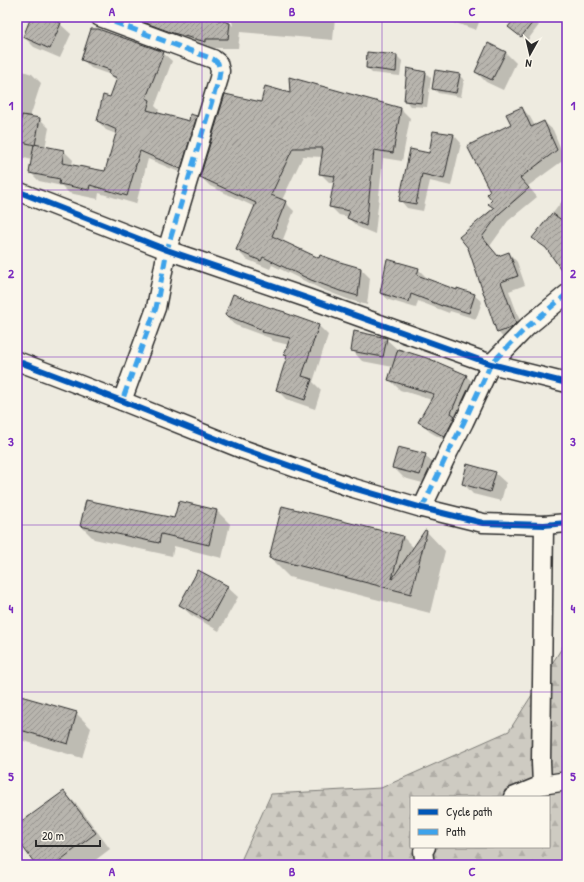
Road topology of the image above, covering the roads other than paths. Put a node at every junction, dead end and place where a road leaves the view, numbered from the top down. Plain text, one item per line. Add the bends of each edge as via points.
1 (100, 17) edge
2 (17, 191) edge
3 (167, 250) junction
4 (567, 294) edge
5 (17, 360) edge
6 (491, 364) junction
7 (567, 383) edge
8 (122, 401) junction
9 (422, 508) junction
10 (567, 523) edge
11 (544, 525) junction
12 (567, 781) edge
13 (542, 785) junction
14 (515, 796) edge
15 (425, 848) edge
16 (425, 865) edge

1 - 3 street via 218,63 219,78
2 - 3 street
3 - 6 street
3 - 8 street via 156,308
4 - 6 street via 527,327
5 - 8 street
6 - 7 street
6 - 9 street
8 - 9 street via 242,450 350,487
9 - 11 street via 483,523
10 - 11 street
11 - 13 street
12 - 13 street
13 - 14 street
15 - 16 street via 423,851

